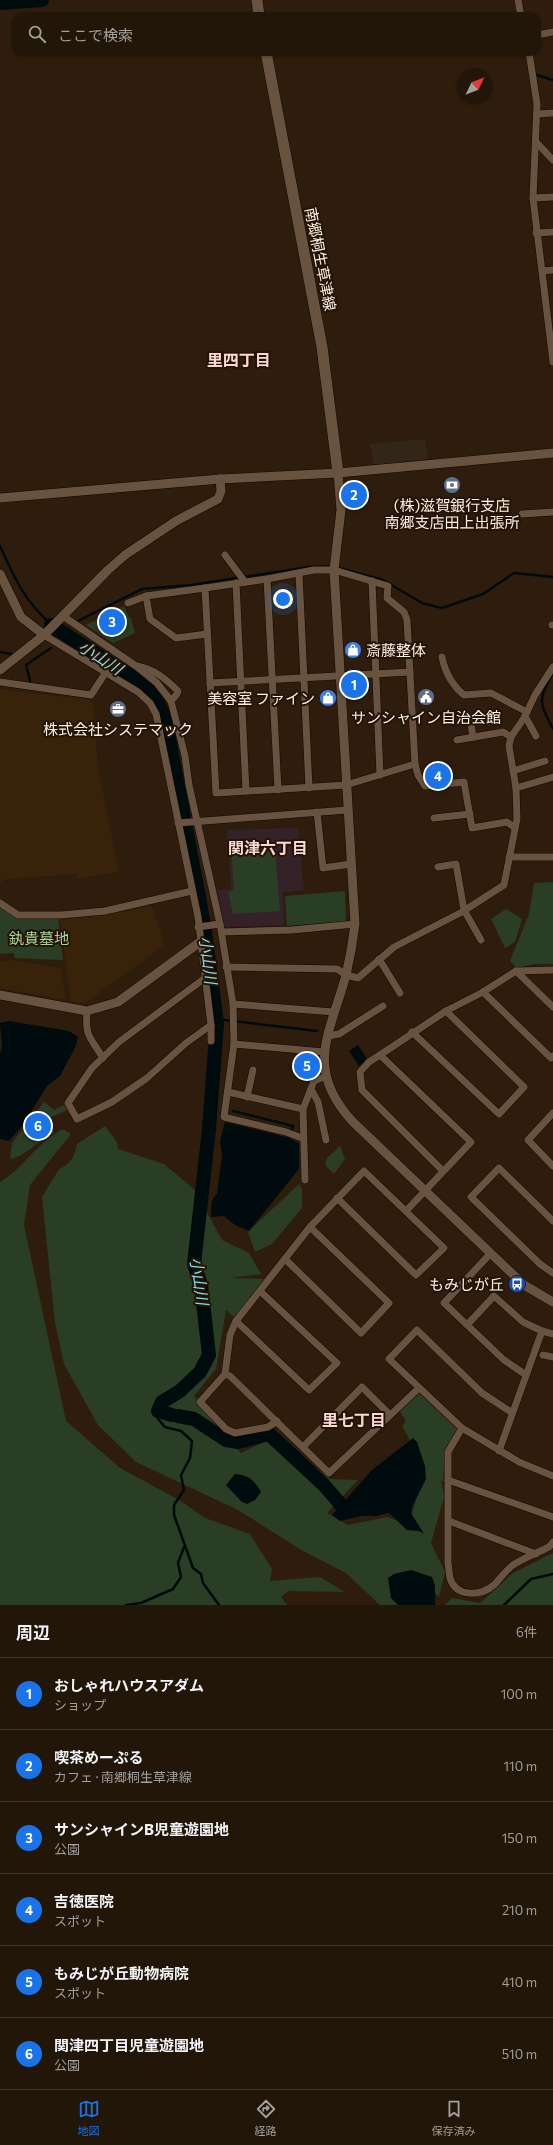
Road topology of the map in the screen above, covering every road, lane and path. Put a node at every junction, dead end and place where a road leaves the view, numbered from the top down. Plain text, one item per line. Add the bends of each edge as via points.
1 (257, 0) edge
2 (518, 0) edge
3 (258, 12) edge
4 (520, 12) edge
5 (553, 32) edge
6 (541, 34) edge
7 (267, 56) edge
8 (530, 56) edge
9 (553, 113) edge
10 (537, 114) junction
11 (536, 142) junction
12 (553, 160) edge
13 (553, 197) edge
14 (533, 198) junction
15 (553, 232) edge
16 (536, 233) junction
17 (553, 270) edge
18 (542, 271) junction
19 (552, 332) edge
20 (553, 362) edge
21 (553, 453) edge
22 (338, 473) junction
23 (220, 479) junction
24 (0, 498) edge
25 (553, 512) edge
26 (522, 514) dead end
27 (225, 555) dead end
28 (334, 570) junction
29 (299, 573) junction
30 (0, 574) edge
31 (267, 579) junction
32 (372, 581) junction
33 (244, 582) junction
34 (236, 584) junction
35 (205, 588) junction
36 (146, 596) junction
37 (128, 603) dead end
38 (62, 618) junction
39 (46, 632) junction
40 (207, 634) junction
41 (442, 657) dead end
42 (136, 666) junction
43 (553, 667) edge
44 (0, 670) edge
45 (106, 672) junction
46 (410, 672) junction
47 (340, 675) junction
48 (375, 675) junction
49 (304, 677) junction
50 (271, 679) junction
51 (241, 681) junction
52 (0, 682) edge
53 (210, 683) junction
54 (170, 701) junction
55 (526, 714) junction
56 (470, 718) dead end
57 (536, 736) dead end
58 (473, 737) junction
59 (511, 737) junction
60 (456, 740) dead end
61 (545, 761) dead end
62 (415, 764) junction
63 (513, 771) junction
64 (380, 775) junction
65 (553, 776) edge
66 (346, 785) junction
67 (309, 788) junction
68 (516, 788) junction
69 (278, 790) junction
70 (246, 791) junction
71 (347, 810) junction
72 (317, 812) junction
73 (470, 814) junction
74 (434, 818) dead end
75 (198, 820) junction
76 (178, 823) junction
77 (515, 828) junction
78 (509, 857) junction
79 (553, 857) edge
80 (351, 864) junction
81 (438, 867) dead end
82 (192, 891) junction
83 (0, 903) edge
84 (464, 910) junction
85 (355, 924) junction
86 (198, 927) junction
87 (221, 928) junction
88 (480, 940) dead end
89 (200, 942) junction
90 (379, 959) junction
91 (226, 967) junction
92 (553, 970) edge
93 (516, 971) junction
94 (346, 975) junction
95 (206, 978) junction
96 (400, 992) dead end
97 (483, 992) junction
98 (0, 995) edge
99 (233, 1004) junction
100 (383, 1006) dead end
101 (553, 1007) edge
102 (87, 1011) junction
103 (446, 1011) junction
104 (334, 1012) junction
105 (211, 1026) junction
106 (412, 1032) junction
107 (328, 1036) junction
108 (211, 1041) dead end
109 (234, 1044) junction
110 (324, 1052) junction
111 (380, 1055) junction
112 (553, 1056) edge
113 (103, 1058) junction
114 (253, 1070) dead end
115 (326, 1076) junction
116 (311, 1089) junction
117 (228, 1092) junction
118 (247, 1097) junction
119 (303, 1109) junction
120 (553, 1113) edge
121 (302, 1138) junction
122 (326, 1140) dead end
123 (553, 1166) edge
124 (443, 1171) junction
125 (304, 1180) dead end
126 (424, 1191) junction
127 (337, 1198) junction
128 (406, 1211) junction
129 (553, 1221) edge
130 (310, 1227) junction
131 (490, 1254) junction
132 (286, 1259) junction
133 (553, 1272) edge
134 (261, 1292) junction
135 (553, 1302) edge
136 (236, 1321) junction
137 (467, 1325) junction
138 (542, 1331) junction
139 (553, 1334) edge
140 (543, 1355) dead end
141 (553, 1357) edge
142 (225, 1374) junction
143 (526, 1375) junction
144 (419, 1388) junction
145 (511, 1412) junction
146 (389, 1414) junction
147 (277, 1421) junction
148 (462, 1428) junction
149 (303, 1447) junction
150 (498, 1451) junction
151 (553, 1476) edge
152 (448, 1480) junction
153 (553, 1517) edge
154 (449, 1521) junction
155 (553, 1542) edge
156 (536, 1554) junction

1 - 3 main road
2 - 4 street
5 - 6 street
7 - 22 main road, 南郷桐生草津線 via 322,347
8 - 10 street
9 - 10 street
10 - 11 street
11 - 12 street
11 - 14 street
13 - 14 street
14 - 16 street
15 - 16 street
16 - 18 street
17 - 18 street
18 - 19 street
19 - 20 street
21 - 22 street
22 - 23 street
22 - 28 street via 341,510
23 - 24 street
23 - 38 street via 221,491 218,499 176,521 125,555
25 - 26 street
27 - 33 street
28 - 29 street
28 - 32 street
28 - 47 street
29 - 31 street
29 - 49 street
30 - 39 street via 21,617
31 - 33 street
31 - 50 street
32 - 46 street via 388,586 387,598 404,612 407,620
32 - 48 street
33 - 34 street
34 - 35 street
34 - 51 street
35 - 36 street
35 - 40 street
36 - 37 street
36 - 40 street via 150,619 176,638
38 - 39 street
38 - 42 street
39 - 44 street
39 - 45 street
40 - 53 street
41 - 55 street via 444,669 456,688 464,695 491,693
42 - 54 street via 157,683
42 - 54 street via 148,668 178,691
43 - 55 street
45 - 52 street via 91,695
45 - 76 street via 138,692 150,703 156,714
46 - 48 street
46 - 62 street
47 - 48 street
47 - 49 street
47 - 66 street
48 - 64 street
49 - 50 street
49 - 67 street
50 - 51 street
50 - 69 street
51 - 53 street
51 - 70 street
53 - 70 street via 216,793
54 - 75 street via 185,756
55 - 57 street
55 - 59 street
56 - 58 street
58 - 59 street via 503,732
58 - 60 street
59 - 63 street via 509,746
61 - 63 street
62 - 64 street
62 - 73 street via 425,786 464,782
63 - 68 street
64 - 66 street
65 - 68 street
66 - 67 street
66 - 71 street
67 - 69 street
68 - 77 street
69 - 70 street
71 - 72 street
71 - 80 street
72 - 75 street
72 - 80 street via 323,868
73 - 74 street
73 - 77 street via 472,828 507,822
75 - 76 street
75 - 87 street
76 - 82 street
77 - 78 street
78 - 79 street
78 - 84 street via 504,885
80 - 85 street
81 - 84 street via 456,864
82 - 83 street via 105,911 61,915 18,915
82 - 86 street
84 - 88 street
84 - 90 street via 394,947
85 - 87 street via 292,930
85 - 94 street
86 - 87 street
86 - 89 street
87 - 91 street
89 - 95 street
89 - 102 street via 118,1002
90 - 94 street via 358,978
90 - 96 street
91 - 94 street via 337,969
91 - 99 street
92 - 93 street
93 - 97 street
93 - 101 street
94 - 104 street
95 - 105 street
95 - 113 street via 119,1042
97 - 103 street
97 - 112 street via 551,1058
98 - 102 street
99 - 104 street
99 - 109 street
100 - 107 street via 339,1034
102 - 113 street via 88,1034
103 - 106 street
103 - 106 street via 524,1087 499,1114
104 - 107 street
105 - 108 street
105 - 113 street via 186,1043 147,1078 112,1102 77,1118 68,1103 92,1068
106 - 111 street
107 - 110 street
109 - 110 street
109 - 117 street
110 - 115 street
111 - 124 street via 360,1072 362,1090
111 - 124 street via 471,1142
114 - 118 street
115 - 116 street via 314,1081
115 - 126 street via 338,1106
116 - 119 street
116 - 122 street via 318,1102
117 - 118 street
117 - 121 street via 224,1118
118 - 119 street
119 - 121 street
120 - 123 street via 528,1140
121 - 125 street
124 - 126 street
126 - 128 street
126 - 131 street
127 - 128 street via 364,1171
127 - 128 street via 416,1276 444,1248
127 - 130 street
129 - 133 street via 499,1168 471,1197 540,1264
130 - 132 street
130 - 132 street via 389,1303 361,1333
131 - 135 street via 524,1285
131 - 137 street via 444,1303
132 - 134 street
134 - 136 street
134 - 136 street via 337,1363 309,1390
136 - 142 street via 230,1335
137 - 138 street via 494,1296 523,1322
137 - 143 street via 504,1360
138 - 139 street
138 - 143 street
140 - 141 street
142 - 147 street
142 - 147 street via 200,1402 226,1429 235,1433 268,1427
143 - 145 street
144 - 145 street via 389,1359 417,1330 482,1393
144 - 146 street
144 - 148 street
145 - 150 street
146 - 149 street via 329,1473
146 - 149 street via 362,1387
147 - 149 street
148 - 150 street
148 - 152 street via 448,1452
150 - 151 street
152 - 153 street
152 - 154 street
154 - 156 street
154 - 156 street via 450,1579 462,1591 477,1594 484,1592 513,1566
155 - 156 street

